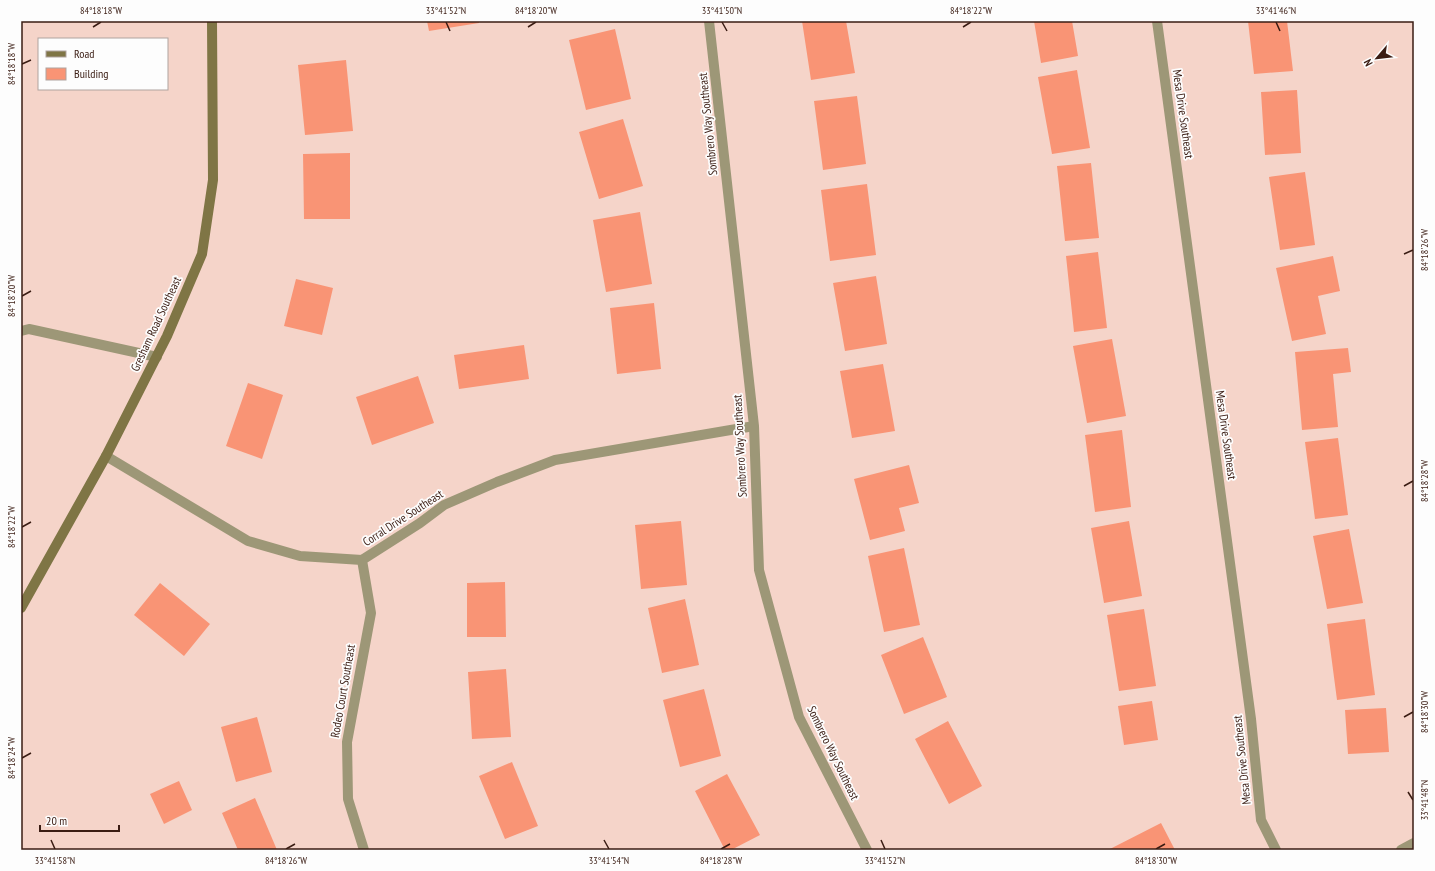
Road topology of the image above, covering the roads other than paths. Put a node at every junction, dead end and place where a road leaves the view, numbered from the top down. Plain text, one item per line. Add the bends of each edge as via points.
1 (212, 21) edge
2 (710, 21) edge
3 (1157, 21) edge
4 (21, 331) edge
5 (157, 357) junction
6 (754, 426) junction
7 (106, 456) junction
8 (362, 560) junction
9 (21, 608) edge
10 (1414, 843) edge
11 (364, 850) edge
12 (867, 850) edge
13 (1276, 850) edge
14 (1401, 850) edge

1 - 5 street, Gresham Road Southeast via 213,180 202,254
2 - 6 street, Sombrero Way Southeast
3 - 13 street, Mesa Drive Southeast via 1251,719 1261,820
4 - 5 street via 28,329
5 - 7 street, Gresham Road Southeast
6 - 8 street, Corral Drive Southeast via 555,460 444,505
6 - 12 street, Sombrero Way Southeast via 759,570 799,717
7 - 8 street, Corral Drive Southeast via 248,541 300,556
7 - 9 street, Gresham Road Southeast
8 - 11 street, Rodeo Court Southeast via 371,613 347,742 348,799
10 - 14 street

